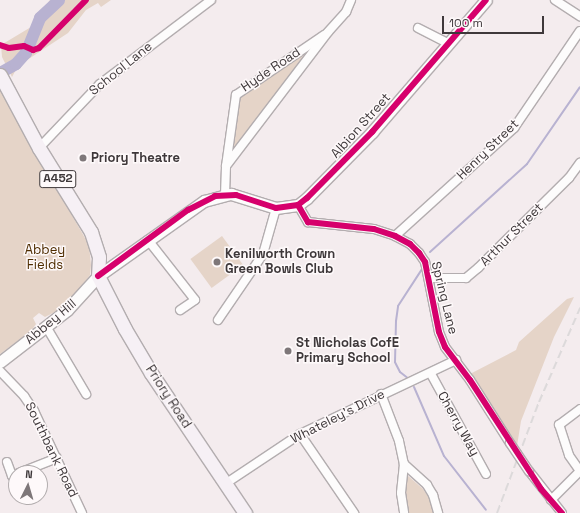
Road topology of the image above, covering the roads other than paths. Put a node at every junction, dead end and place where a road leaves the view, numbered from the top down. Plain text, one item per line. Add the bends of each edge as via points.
1 (211, 0) edge
2 (351, 0) edge
3 (486, 0) edge
4 (556, 0) edge
5 (580, 16) edge
6 (418, 28) dead end
7 (580, 31) edge
8 (328, 32) junction
9 (449, 44) junction
10 (2, 80) edge
11 (39, 148) junction
12 (580, 163) edge
13 (226, 166) junction
14 (225, 195) junction
15 (298, 205) junction
16 (276, 208) junction
17 (395, 236) junction
18 (148, 240) junction
19 (98, 276) junction
20 (429, 278) junction
21 (180, 310) dead end
22 (218, 320) dead end
23 (47, 328) junction
24 (456, 360) junction
25 (0, 362) edge
26 (0, 371) edge
27 (431, 374) junction
28 (86, 394) dead end
29 (381, 394) junction
30 (580, 409) edge
31 (300, 434) junction
32 (57, 458) junction
33 (7, 462) dead end
34 (404, 464) junction
35 (8, 465) edge
36 (39, 465) edge
37 (580, 471) edge
38 (486, 474) dead end
39 (225, 484) junction
40 (551, 500) junction
41 (82, 513) edge
42 (245, 513) edge
43 (354, 513) edge
44 (404, 513) edge
45 (438, 513) edge
46 (562, 513) edge

1 - 11 street, School Lane via 100,84
2 - 8 street, Hyde Road via 346,12
3 - 9 street, Albion Street
4 - 5 street
6 - 9 street
7 - 17 street, Henry Street via 514,128
8 - 13 street, Hyde Road
8 - 13 street, Hyde Road via 236,95
9 - 15 street, Albion Street via 372,132 320,187
10 - 11 main road, A452
11 - 19 main road, A452 via 91,232 99,257
12 - 20 street, Arthur Street via 569,178 466,278
13 - 14 street, Hyde Road
14 - 16 street via 244,197
14 - 18 street, Abbey Hill via 194,207
15 - 16 street
15 - 17 street, Spring Lane via 308,222 374,230
16 - 22 street via 264,254
17 - 20 street, Spring Lane via 410,244 419,253 425,262
18 - 19 street, Abbey Hill
18 - 21 street via 195,300
19 - 23 street, Abbey Hill via 90,288
19 - 39 main road, Priory Road via 146,364
20 - 24 street, Spring Lane via 439,332 445,347
23 - 25 street, Abbey Hill
23 - 28 street
24 - 27 street, Whateley's Drive
24 - 40 street, Spring Lane, bridge
26 - 32 street, Southbank Road via 34,410
27 - 29 street, Whateley's Drive
27 - 38 street, Cherry Way
29 - 31 street, Whateley's Drive
29 - 34 street via 399,442
30 - 37 street via 556,422 569,455
31 - 39 street, Whateley's Drive
31 - 43 street
32 - 36 street
32 - 41 street, Southbank Road
33 - 35 street
34 - 44 street via 401,493
34 - 45 street via 427,485
37 - 40 street
39 - 42 main road, Priory Road
40 - 46 street, Spring Lane

